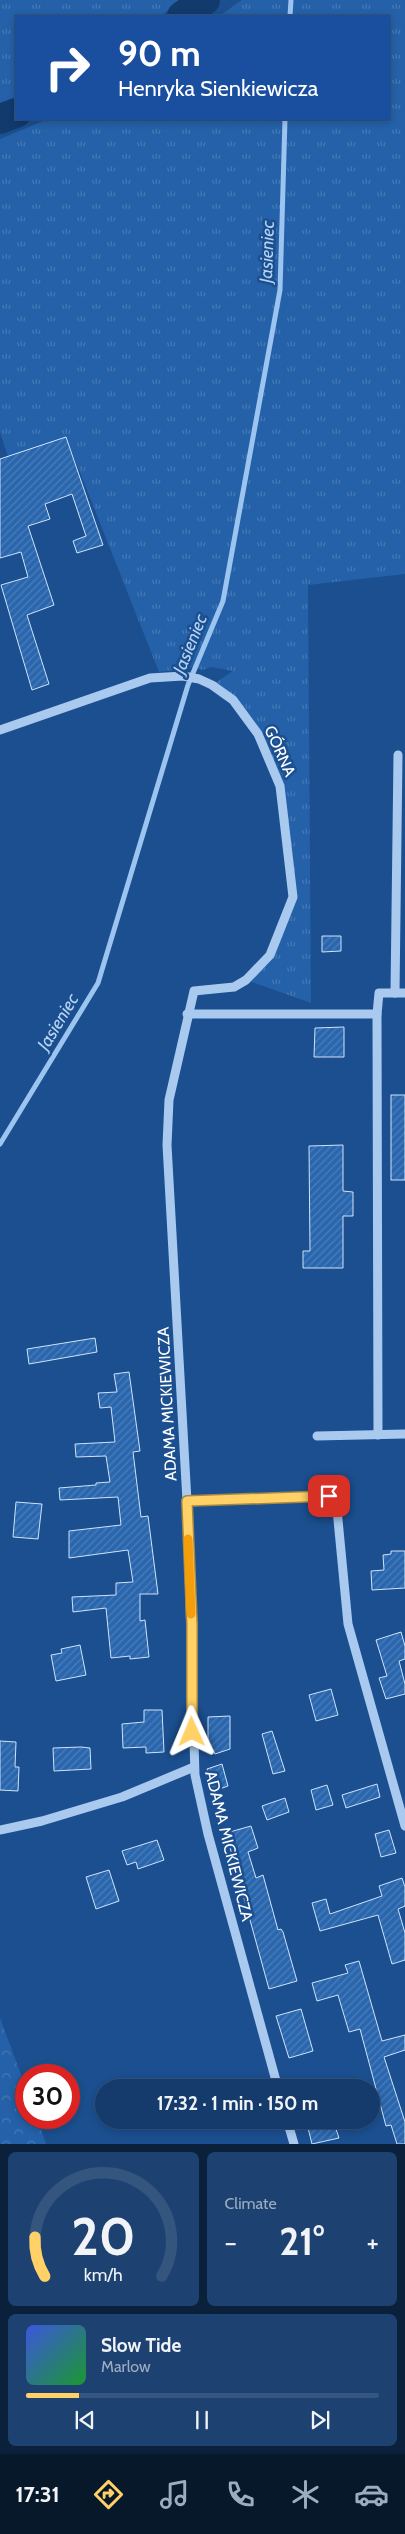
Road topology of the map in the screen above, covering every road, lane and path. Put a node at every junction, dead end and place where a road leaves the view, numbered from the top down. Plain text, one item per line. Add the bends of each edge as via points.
1 (0, 730) edge
2 (398, 754) dead end
3 (234, 987) joint
4 (395, 993) junction
5 (405, 993) edge
6 (187, 1014) junction
7 (377, 1014) junction
8 (405, 1434) edge
9 (378, 1435) junction
10 (317, 1436) dead end
11 (187, 1501) junction
12 (194, 1767) junction
13 (405, 1826) edge
14 (0, 1830) edge
15 (276, 2079) edge
16 (290, 2129) edge
17 (294, 2144) edge

1 - 3 street, GÓRNA via 150,678 183,676 199,679 233,700 258,734 280,786 293,897 270,955 246,980
2 - 4 street
3 - 6 street, ADAMA MICKIEWICZA via 194,991
4 - 5 street
4 - 7 street via 378,993
6 - 7 street
6 - 11 street, ADAMA MICKIEWICZA via 169,1100 167,1145
7 - 9 street
8 - 9 street
9 - 10 street
11 - 12 street, ADAMA MICKIEWICZA
11 - 13 street via 329,1496 336,1499 348,1624
12 - 14 street via 122,1798 42,1822
12 - 15 street, ADAMA MICKIEWICZA via 208,1834
16 - 17 street

